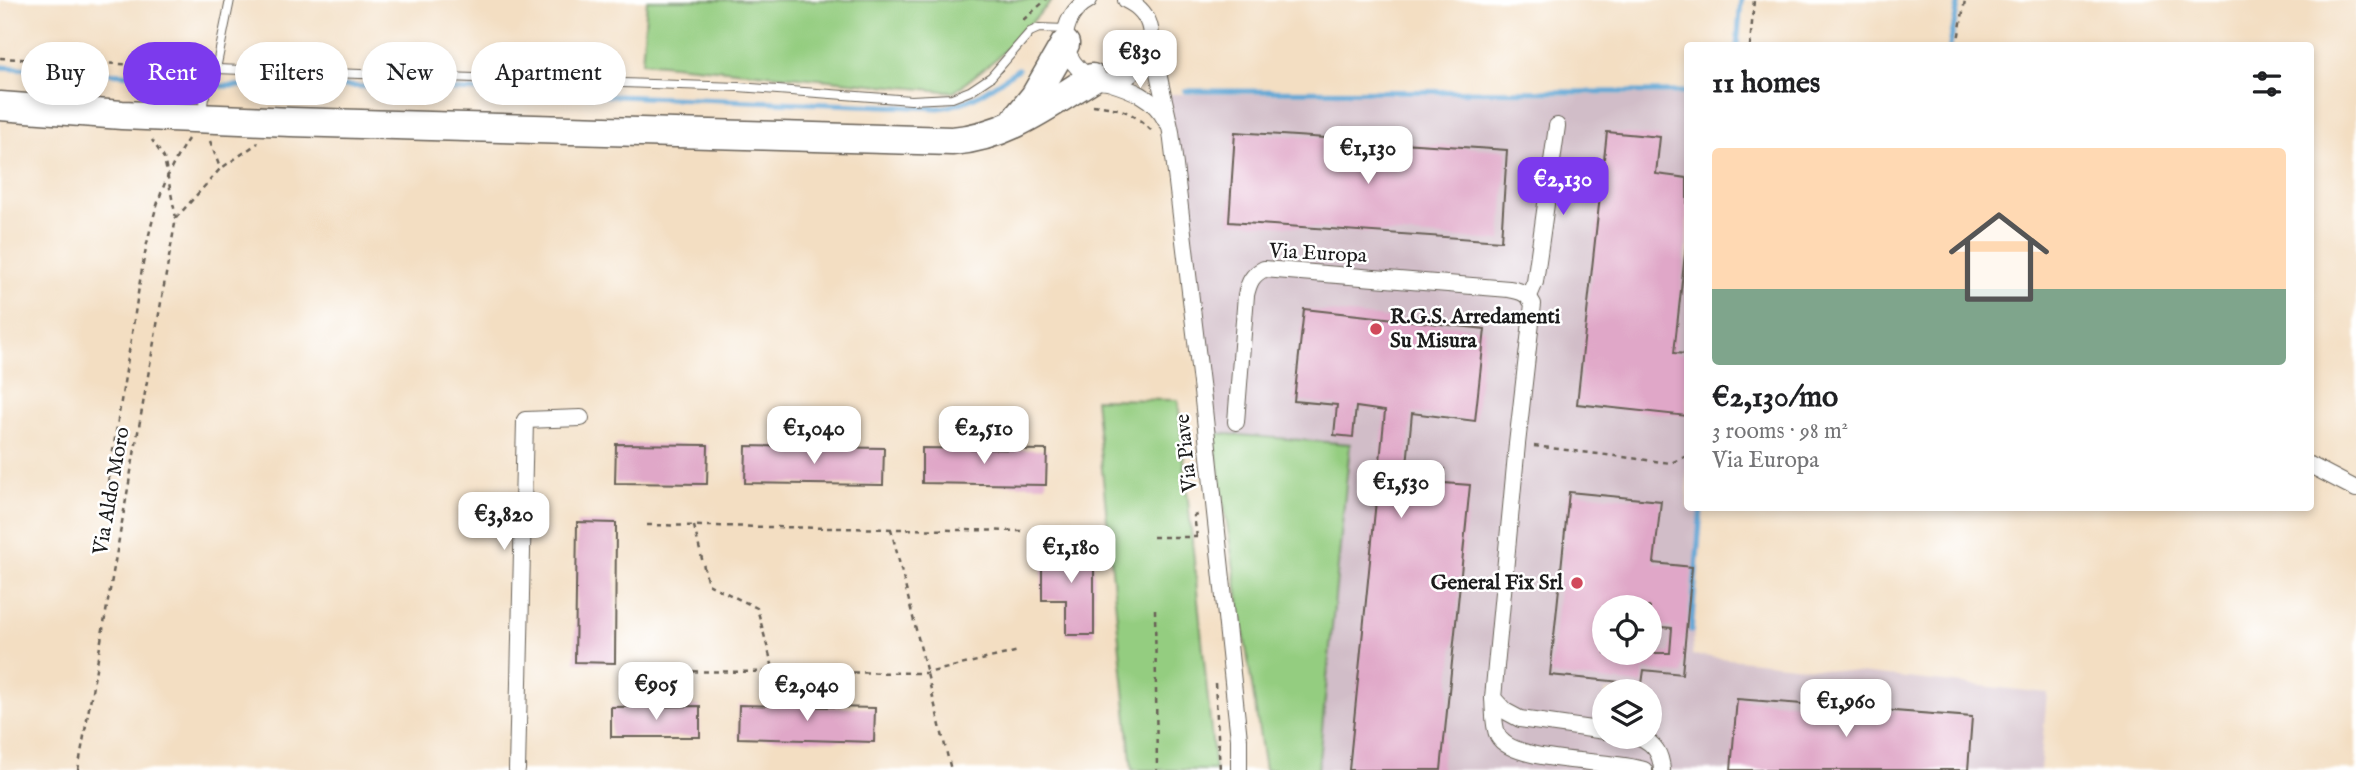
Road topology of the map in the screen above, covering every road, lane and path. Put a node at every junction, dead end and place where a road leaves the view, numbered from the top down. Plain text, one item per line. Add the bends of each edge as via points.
1 (230, 0) edge
2 (1046, 0) edge
3 (1089, 0) edge
4 (1126, 0) edge
5 (1754, 0) edge
6 (1965, 0) edge
7 (1141, 6) edge
8 (1030, 32) junction
9 (1066, 36) junction
10 (1151, 41) junction
11 (1751, 42) edge
12 (1958, 42) edge
13 (221, 44) edge
14 (0, 58) edge
15 (123, 64) edge
16 (221, 69) edge
17 (1091, 82) junction
18 (204, 105) edge
19 (0, 106) edge
20 (203, 108) junction
21 (291, 122) junction
22 (1556, 126) dead end
23 (1008, 128) junction
24 (1171, 132) junction
25 (1153, 133) dead end
26 (149, 136) dead end
27 (220, 169) junction
28 (167, 176) junction
29 (176, 218) junction
30 (1529, 296) junction
31 (581, 418) dead end
32 (1236, 422) dead end
33 (1517, 444) junction
34 (1684, 457) edge
35 (2314, 466) edge
36 (108, 482) dead end
37 (2356, 489) edge
38 (1203, 513) dead end
39 (647, 525) dead end
40 (694, 526) junction
41 (891, 529) junction
42 (1022, 531) dead end
43 (1153, 537) dead end
44 (1197, 537) junction
45 (1203, 537) dead end
46 (1155, 609) dead end
47 (1019, 651) dead end
48 (643, 671) dead end
49 (774, 672) junction
50 (927, 673) junction
51 (1215, 680) dead end
52 (1493, 698) junction
53 (1592, 729) edge
54 (1656, 749) edge
55 (78, 770) edge
56 (517, 770) edge
57 (951, 770) edge
58 (1157, 770) edge
59 (1220, 770) edge
60 (1239, 770) edge
61 (1644, 770) edge
62 (1662, 770) edge

1 - 13 lane
2 - 8 path via 1022,21
3 - 9 street via 1076,9
4 - 7 street, Via Piave
5 - 11 path
6 - 12 path
7 - 10 street, Via Piave
8 - 9 lane via 1039,28
8 - 16 lane via 990,77 970,91 952,98 911,100 738,87
9 - 17 street via 1074,64
9 - 23 highway via 1035,96
10 - 17 street via 1148,54 1131,74 1119,80
10 - 24 street, Via Piave
14 - 15 path
17 - 23 highway
17 - 24 street, Via Piave via 1140,93 1162,113
17 - 25 path via 1092,105 1133,114
18 - 20 lane
19 - 20 highway
20 - 21 highway
20 - 27 path
20 - 28 path
21 - 23 highway via 952,141 973,140
21 - 27 path
22 - 30 street via 1535,282
24 - 60 street, Via Piave
26 - 28 path via 164,158
27 - 29 path
28 - 29 path
28 - 36 path via 142,265
29 - 55 path, Via Aldo Moro
30 - 32 street, Via Europa via 1509,289 1264,269 1248,283
30 - 33 street via 1533,304
31 - 56 street via 525,420
33 - 34 path via 1671,463
33 - 52 street
35 - 37 street
38 - 44 path via 1194,516
39 - 40 path
40 - 41 path
40 - 49 path via 708,584 757,608
41 - 42 path
41 - 50 path
43 - 44 path
44 - 45 path
46 - 58 path
47 - 50 path
48 - 49 path
49 - 50 path
50 - 57 path
51 - 59 path
52 - 53 street via 1505,712 1520,719
52 - 61 street via 1499,738 1511,748
54 - 62 street

